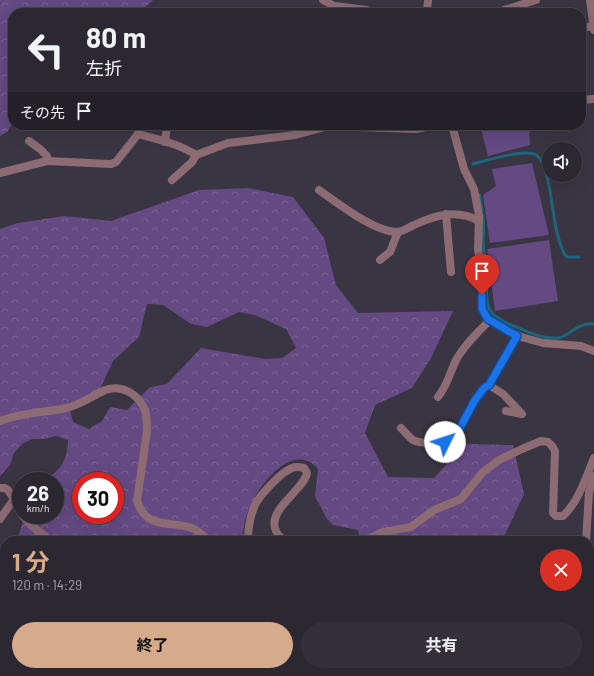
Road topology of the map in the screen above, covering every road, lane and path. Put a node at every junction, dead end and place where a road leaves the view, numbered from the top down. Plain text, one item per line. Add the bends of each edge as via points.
1 (323, 0) edge
2 (536, 0) edge
3 (590, 0) edge
4 (350, 8) edge
5 (511, 8) edge
6 (594, 26) edge
7 (594, 30) edge
8 (139, 130) edge
9 (166, 130) edge
10 (314, 130) edge
11 (453, 130) edge
12 (138, 134) junction
13 (28, 141) dead end
14 (165, 142) junction
15 (196, 155) junction
16 (47, 161) junction
17 (0, 173) edge
18 (172, 180) dead end
19 (319, 190) dead end
20 (446, 214) junction
21 (479, 221) junction
22 (398, 232) junction
23 (380, 260) dead end
24 (451, 272) dead end
25 (488, 319) junction
26 (517, 336) junction
27 (594, 351) edge
28 (489, 385) junction
29 (438, 397) dead end
30 (506, 411) dead end
31 (0, 421) edge
32 (402, 428) dead end
33 (594, 458) edge
34 (594, 476) edge
35 (0, 488) edge
36 (12, 496) edge
37 (12, 502) edge
38 (0, 519) edge
39 (30, 524) edge
40 (45, 536) edge
41 (203, 536) edge
42 (249, 536) edge
43 (280, 536) edge
44 (374, 536) edge
45 (586, 536) edge

1 - 4 street via 334,6
2 - 5 street
3 - 6 street
6 - 7 street
8 - 12 street
9 - 14 street
10 - 15 street via 228,144
11 - 21 street via 464,169 474,189
12 - 14 street
12 - 16 street via 112,164
13 - 16 street via 47,156
14 - 15 street
15 - 18 street
16 - 17 street
19 - 22 street via 381,229
20 - 21 street
20 - 22 street
20 - 24 street
21 - 25 street via 482,309
22 - 23 street via 390,252
25 - 26 street
25 - 29 street via 459,356 445,388
26 - 27 street via 534,342 581,346
26 - 28 street
28 - 30 street via 503,394 522,414
28 - 32 street via 475,400 453,440 436,443 417,441
31 - 41 street via 9,417 77,405 115,388 133,393 145,410 147,419 137,501 139,507 154,521 193,528
33 - 44 street via 585,482 570,509 563,516 556,516 553,513 555,451 548,442 541,441 499,460 483,472 461,499 434,510 411,526
34 - 45 street via 589,492
35 - 36 street via 8,490
37 - 38 street
39 - 40 street
42 - 43 street via 256,504 274,480 291,468 304,468 307,473 304,481 285,500 274,523

